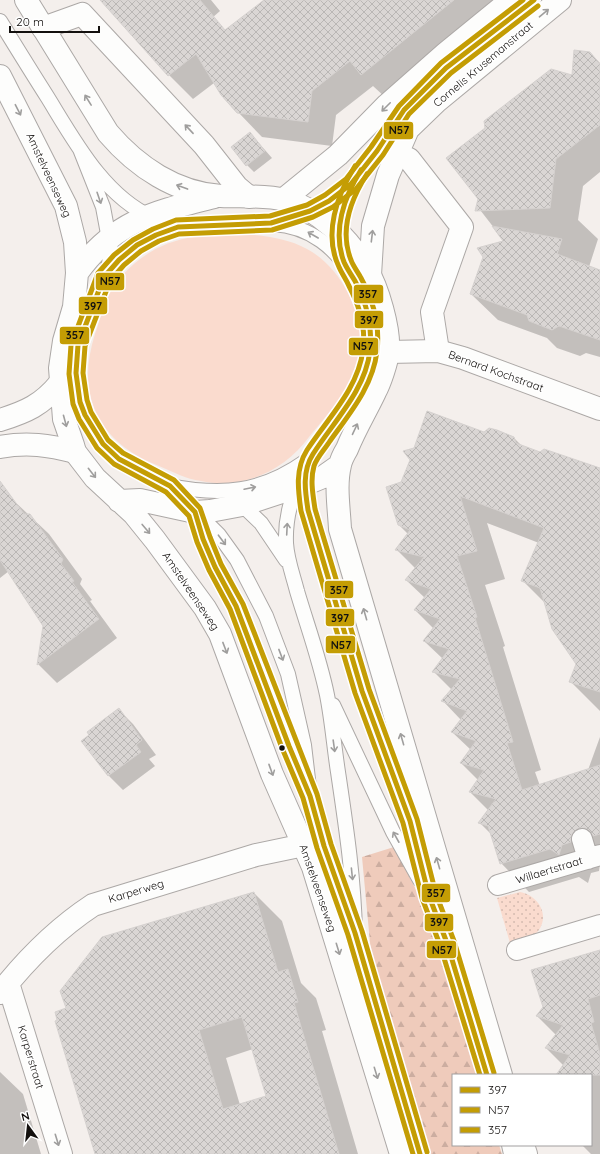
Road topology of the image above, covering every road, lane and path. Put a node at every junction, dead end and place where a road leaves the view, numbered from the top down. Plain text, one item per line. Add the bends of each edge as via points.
1 (26, 0) edge
2 (511, 0) edge
3 (534, 0) edge
4 (560, 0) edge
5 (0, 21) edge
6 (43, 28) junction
7 (0, 76) edge
8 (80, 149) junction
9 (387, 152) junction
10 (352, 184) junction
11 (219, 196) junction
12 (249, 197) junction
13 (284, 199) junction
14 (310, 211) junction
15 (147, 215) junction
16 (271, 223) junction
17 (178, 227) junction
18 (340, 233) junction
19 (110, 237) junction
20 (343, 260) junction
21 (78, 273) junction
22 (370, 275) junction
23 (104, 277) junction
24 (438, 351) junction
25 (388, 352) junction
26 (60, 383) junction
27 (600, 409) edge
28 (0, 420) edge
29 (0, 447) edge
30 (75, 452) junction
31 (309, 459) junction
32 (340, 465) junction
33 (170, 486) junction
34 (300, 486) junction
35 (225, 492) junction
36 (119, 500) junction
37 (242, 505) junction
38 (195, 512) junction
39 (290, 568) junction
40 (327, 693) junction
41 (310, 796) junction
42 (582, 839) dead end
43 (304, 845) junction
44 (594, 857) edge
45 (498, 885) dead end
46 (429, 896) junction
47 (600, 925) edge
48 (355, 933) junction
49 (516, 950) dead end
50 (4, 988) edge
51 (487, 1074) edge
52 (501, 1074) edge
53 (62, 1154) edge
54 (400, 1154) edge
55 (420, 1154) edge

1 - 6 main road
2 -> 13 main road via 446,53 387,105 338,155
3 - 9 lane, Cornelis Krusemanstraat via 441,74 404,110
9 -> 4 main road, Cornelis Krusemanstraat via 436,102
5 - 8 lane, Amstelveenseweg
11 -> 6 main road via 172,183 143,168 124,152 108,133
12 -> 6 main road via 82,14
7 -> 21 main road, Amstelveenseweg via 66,206 75,242
8 - 15 lane, Amstelveenseweg via 117,192
8 -> 19 lane, Amstelveenseweg via 103,207
9 - 10 lane, Cornelis Krusemanstraat
22 -> 9 main road, Cornelis Krusemanstraat via 373,226
9 - 24 main road via 409,159 462,227 432,312
10 - 14 lane, Cornelis Krusemanstraat
10 - 18 lane, Cornelis Krusemanstraat via 342,209
11 - 12 main road
11 - 15 main road
12 - 13 main road
13 - 14 main road
14 - 16 lane, Cornelis Krusemanstraat
14 - 18 main road
15 - 17 lane, Amstelveenseweg
15 - 19 main road
16 - 17 lane, Amstelveenseweg
20 -> 16 lane, Amstelveenseweg via 332,248 310,233 288,225
17 - 23 lane, Amstelveenseweg via 156,234 137,246 119,260
18 - 20 lane, Cornelis Krusemanstraat
18 - 22 main road
19 - 21 main road via 88,257
19 - 23 lane, Amstelveenseweg via 109,264
20 - 31 lane, Amstelveenseweg via 365,305 370,329 370,350 366,372 357,390
21 - 26 main road, Amstelveenseweg via 74,307 64,341
22 - 25 main road via 384,312
23 - 33 lane, Amstelveenseweg via 78,345 76,373 80,402 94,431 111,453
24 - 25 main road, Bernard Kochstraat
24 - 27 main road, Bernard Kochstraat
32 -> 25 main road via 356,427 376,391
26 - 28 main road via 50,396 33,408
26 -> 30 main road, Amstelveenseweg via 64,419
29 - 30 main road via 37,444
30 -> 36 main road, Amstelveenseweg via 95,478
31 - 34 lane, Amstelveenseweg
35 -> 31 lane, Amstelveenseweg via 270,482
32 - 34 main road via 323,477
52 -> 32 main road via 340,529
33 - 35 lane, Amstelveenseweg via 197,491
33 - 38 lane, Amstelveenseweg
34 - 37 main road
39 -> 34 lane, Amstelveenseweg via 286,530 288,515
34 - 46 lane, Amstelveenseweg via 362,690 410,821
35 - 37 lane, Amstelveenseweg
36 - 38 main road via 140,500
36 -> 43 main road, Amstelveenseweg via 134,514 168,556 220,634 272,774
37 - 38 main road
37 - 39 lane, Amstelveenseweg via 267,531
38 - 41 lane, Amstelveenseweg via 215,567 236,606
38 -> 41 lane, Amstelveenseweg via 219,535 237,560 266,616 288,674 304,745
39 - 40 lane, Amstelveenseweg
46 -> 40 lane, Amstelveenseweg via 393,832
40 -> 48 lane, Amstelveenseweg via 349,845
41 - 48 lane, Amstelveenseweg via 324,846
42 - 44 street
43 - 50 main road, Karperweg via 256,856 93,905 73,918
43 -> 54 main road, Amstelveenseweg via 323,899
44 - 45 street, Willaertstraat
46 - 51 lane, Amstelveenseweg via 447,943
47 - 49 street
48 - 55 lane, Amstelveenseweg
50 -> 53 main road, Karperstraat

